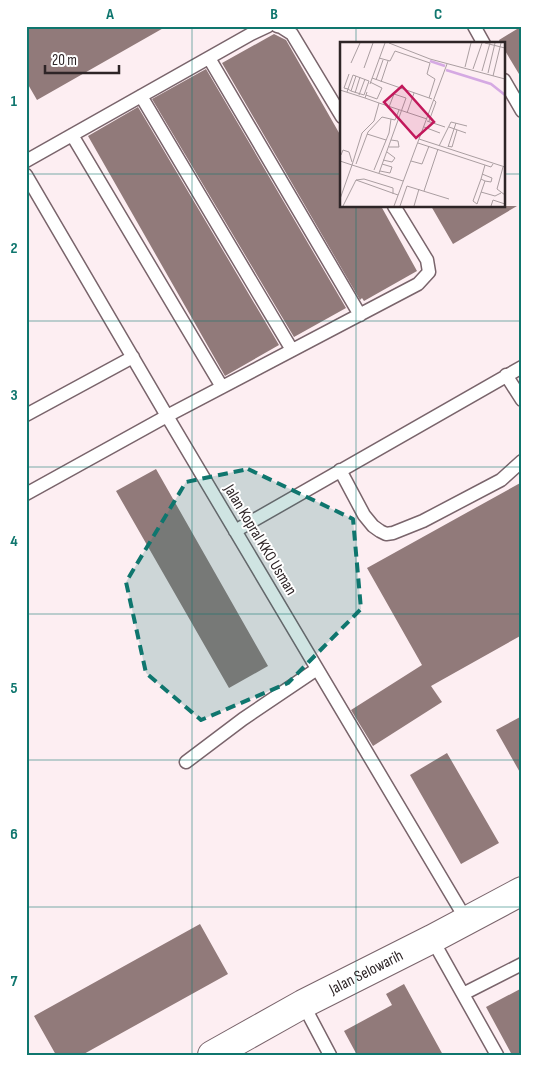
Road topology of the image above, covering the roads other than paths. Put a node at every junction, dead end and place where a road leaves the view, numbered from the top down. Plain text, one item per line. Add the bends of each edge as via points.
1 (268, 26) edge
2 (277, 26) edge
3 (474, 26) edge
4 (483, 42) edge
5 (209, 58) junction
6 (506, 83) edge
7 (141, 96) junction
8 (522, 110) edge
9 (340, 115) edge
10 (72, 135) junction
11 (26, 161) edge
12 (26, 175) edge
13 (395, 208) edge
14 (360, 314) junction
15 (292, 350) junction
16 (133, 357) junction
17 (522, 366) edge
18 (506, 375) junction
19 (222, 387) junction
20 (522, 400) edge
21 (26, 415) edge
22 (167, 416) junction
23 (522, 461) edge
24 (340, 470) junction
25 (26, 494) edge
26 (236, 531) junction
27 (317, 669) junction
28 (186, 762) dead end
29 (522, 892) edge
30 (467, 921) junction
31 (432, 939) junction
32 (522, 964) edge
33 (464, 994) junction
34 (303, 1004) junction
35 (212, 1055) edge
36 (330, 1055) edge
37 (497, 1055) edge

1 - 5 lane
2 - 9 lane via 292,34
3 - 4 lane
5 - 7 lane
5 - 14 lane
6 - 8 lane
7 - 10 lane
7 - 15 lane
10 - 11 lane
10 - 19 lane
12 - 16 lane, Jalan Kopral KKO Usman
13 - 14 lane via 426,260 429,272 418,284
14 - 15 lane
15 - 19 lane
16 - 21 lane
16 - 22 lane, Jalan Kopral KKO Usman
17 - 18 lane
18 - 20 lane
18 - 24 lane
19 - 22 lane
22 - 25 lane
22 - 26 lane, Jalan Kopral KKO Usman
23 - 24 lane via 501,480 423,521 386,534 364,515
24 - 26 lane
26 - 27 lane, Jalan Kopral KKO Usman
27 - 28 lane
27 - 30 lane, Jalan Kopral KKO Usman
29 - 30 main road, Jalan Selowarih
30 - 31 main road, Jalan Selowarih
31 - 33 lane
31 - 34 main road, Jalan Selowarih
32 - 33 lane
33 - 37 lane
34 - 35 main road, Jalan Selowarih
34 - 36 lane

